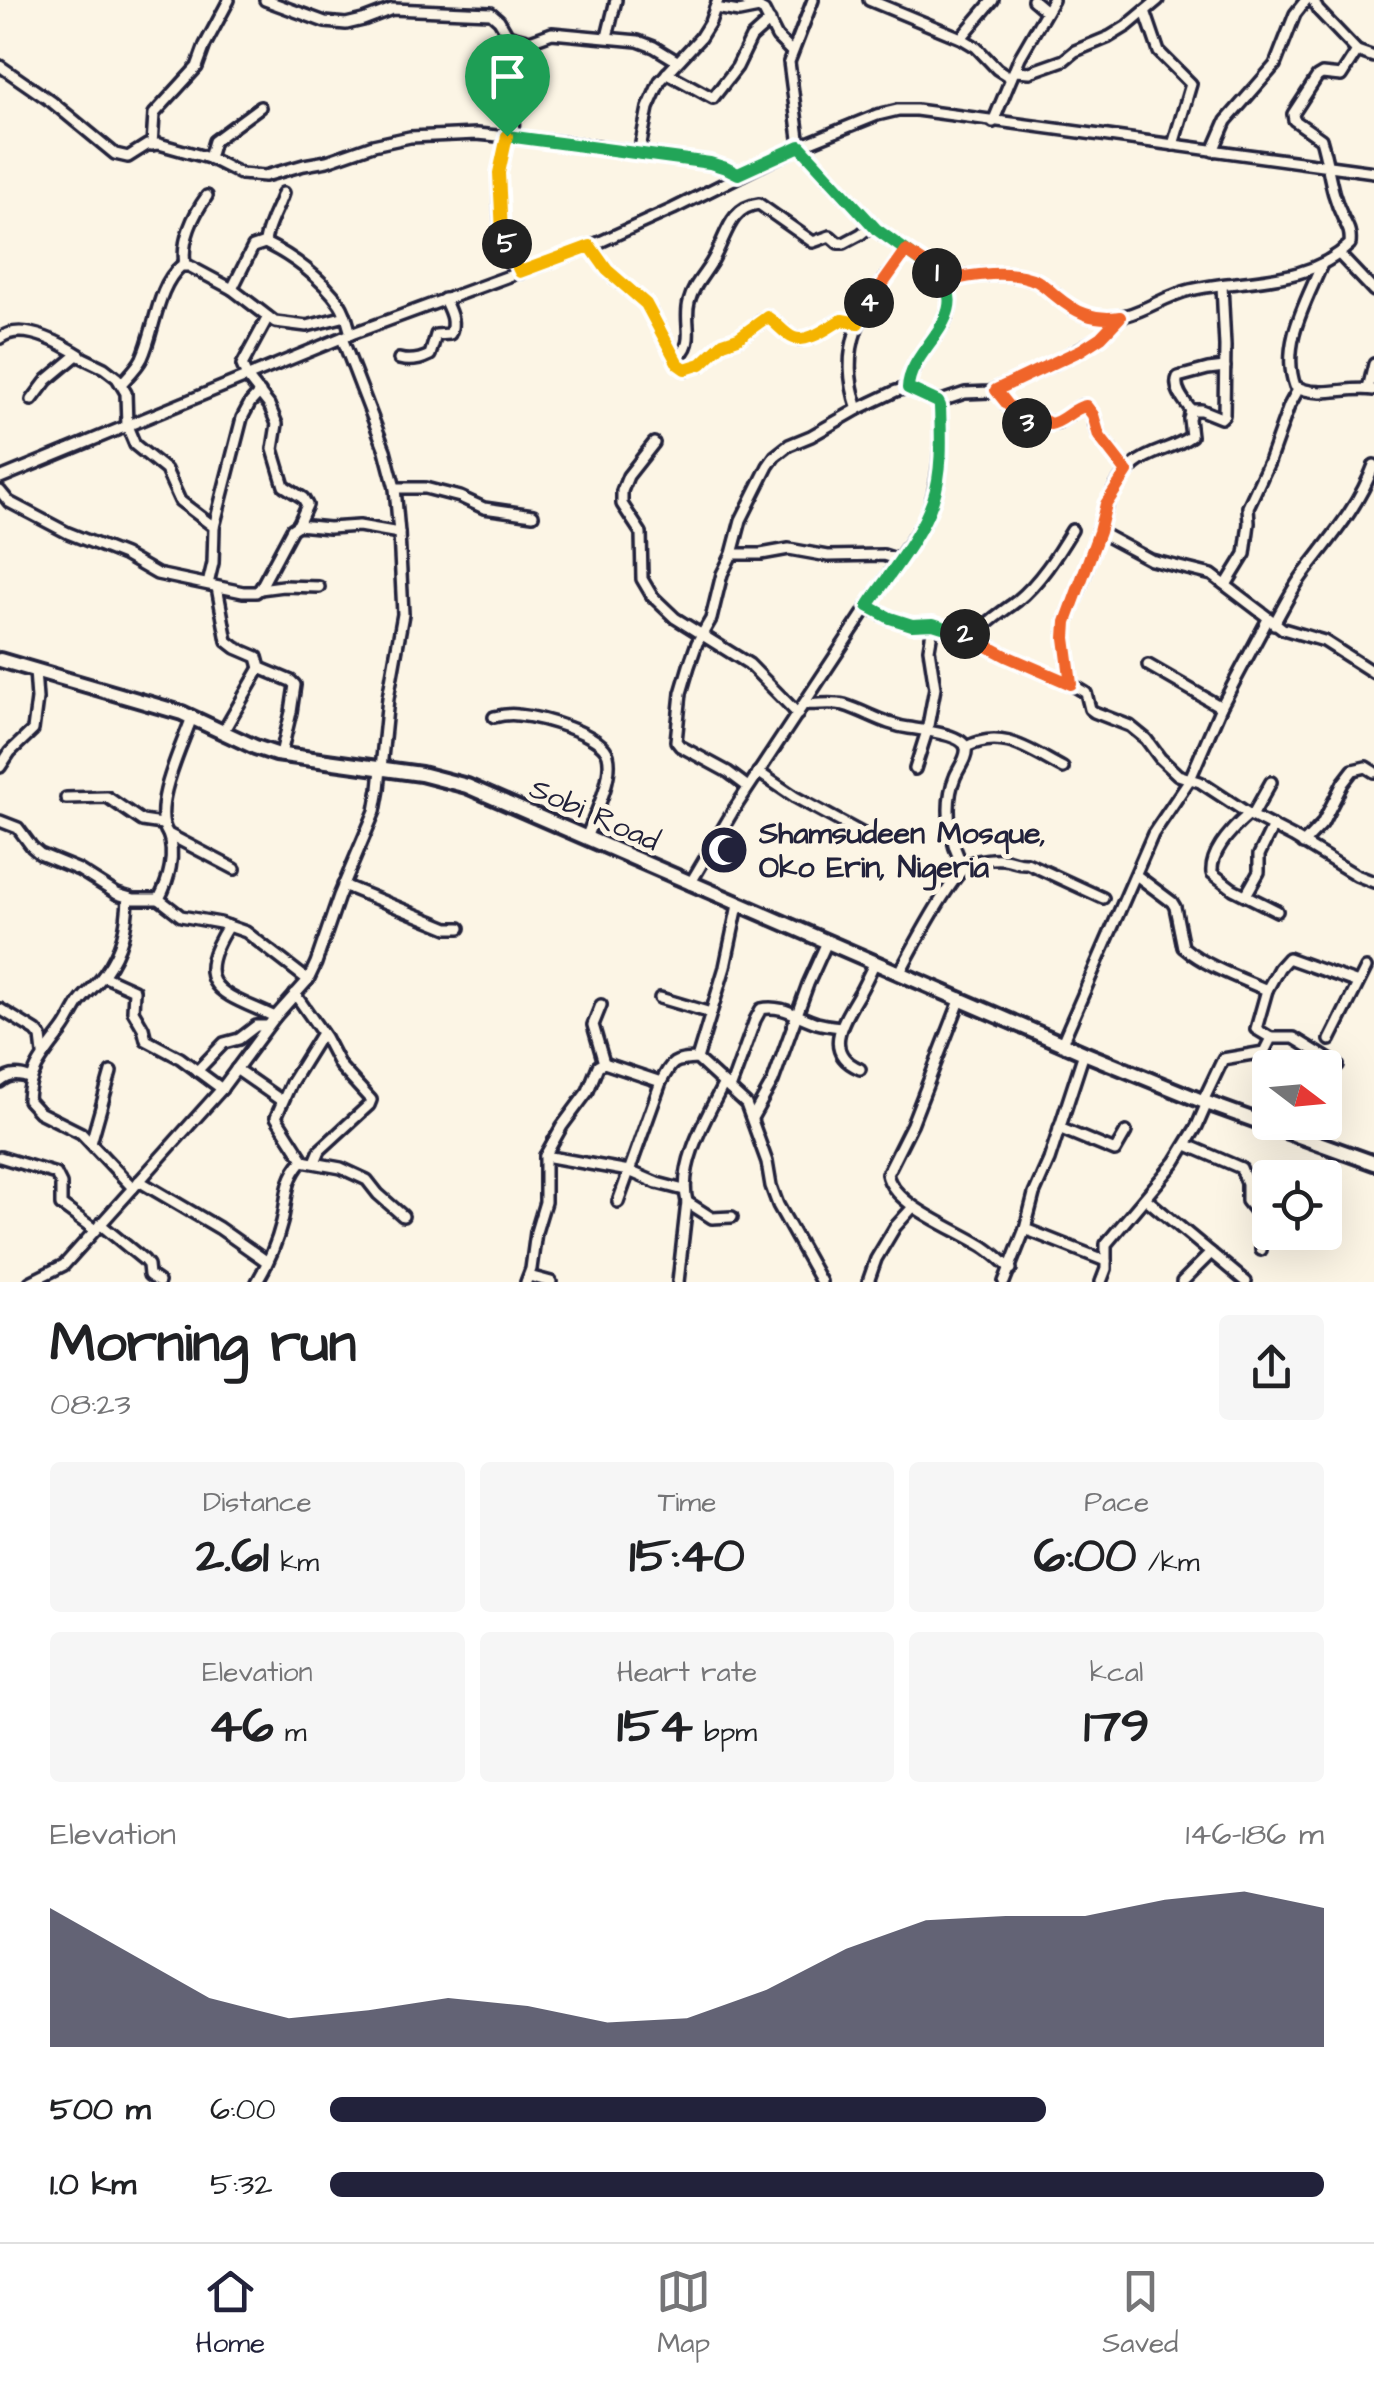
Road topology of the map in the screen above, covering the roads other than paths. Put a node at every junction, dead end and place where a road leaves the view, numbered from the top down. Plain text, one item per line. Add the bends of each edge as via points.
1 (229, 0) edge
2 (265, 0) edge
3 (616, 0) edge
4 (743, 0) edge
5 (813, 0) edge
6 (869, 0) edge
7 (993, 0) edge
8 (1033, 0) edge
9 (1052, 0) edge
10 (1158, 0) edge
11 (1309, 0) edge
12 (717, 4) edge
13 (476, 6) edge
14 (759, 8) junction
15 (1046, 11) junction
16 (1145, 12) junction
17 (770, 21) junction
18 (506, 35) junction
19 (607, 37) junction
20 (961, 38) junction
21 (1357, 51) junction
22 (792, 52) junction
23 (1374, 57) edge
24 (677, 61) junction
25 (0, 66) edge
26 (667, 72) junction
27 (1013, 74) junction
28 (260, 107) dead end
29 (994, 122) junction
30 (510, 136) junction
31 (152, 145) junction
32 (800, 146) junction
33 (1173, 146) junction
34 (1214, 151) junction
35 (640, 153) junction
36 (209, 158) junction
37 (1327, 165) junction
38 (1374, 172) edge
39 (738, 174) junction
40 (283, 193) dead end
41 (207, 196) dead end
42 (872, 225) junction
43 (264, 244) junction
44 (590, 246) junction
45 (906, 251) junction
46 (1339, 254) junction
47 (1322, 264) junction
48 (185, 265) junction
49 (520, 272) junction
50 (945, 282) junction
51 (1222, 286) junction
52 (232, 289) junction
53 (1374, 291) edge
54 (444, 299) junction
55 (346, 316) junction
56 (268, 317) junction
57 (1120, 317) junction
58 (858, 323) junction
59 (347, 336) junction
60 (0, 338) edge
61 (80, 354) junction
62 (400, 359) dead end
63 (676, 359) junction
64 (1374, 364) edge
65 (1225, 367) junction
66 (247, 377) junction
67 (122, 384) junction
68 (908, 388) junction
69 (1299, 388) junction
70 (1371, 389) edge
71 (996, 390) junction
72 (260, 392) junction
73 (32, 400) dead end
74 (938, 402) junction
75 (858, 409) junction
76 (1191, 410) junction
77 (127, 426) junction
78 (654, 443) dead end
79 (1374, 464) edge
80 (1127, 472) junction
81 (2, 479) edge
82 (395, 488) junction
83 (0, 491) edge
84 (534, 515) dead end
85 (298, 525) junction
86 (214, 527) junction
87 (1072, 530) dead end
88 (398, 532) junction
89 (1099, 532) junction
90 (732, 554) junction
91 (899, 560) junction
92 (1226, 585) junction
93 (212, 586) junction
94 (319, 587) dead end
95 (260, 590) junction
96 (868, 606) junction
97 (1271, 621) junction
98 (933, 624) junction
99 (703, 634) junction
100 (973, 637) junction
101 (0, 660) edge
102 (1148, 666) dead end
103 (260, 668) junction
104 (36, 670) junction
105 (1374, 673) edge
106 (1071, 684) junction
107 (805, 704) junction
108 (1221, 706) junction
109 (798, 714) junction
110 (494, 716) dead end
111 (192, 717) junction
112 (928, 731) junction
113 (223, 732) junction
114 (966, 747) junction
115 (280, 754) junction
116 (0, 767) edge
117 (381, 768) junction
118 (1063, 768) dead end
119 (915, 769) dead end
120 (758, 772) junction
121 (1374, 772) edge
122 (1190, 778) junction
123 (1271, 782) dead end
124 (748, 788) junction
125 (66, 798) dead end
126 (1250, 815) junction
127 (0, 821) edge
128 (162, 824) junction
129 (1273, 826) junction
130 (168, 834) junction
131 (868, 836) dead end
132 (586, 838) junction
133 (1303, 844) junction
134 (964, 867) junction
135 (235, 869) dead end
136 (1136, 875) junction
137 (1374, 882) edge
138 (690, 884) junction
139 (343, 885) junction
140 (1246, 895) junction
141 (128, 898) junction
142 (1104, 898) dead end
143 (159, 899) junction
144 (738, 905) junction
145 (1277, 911) dead end
146 (228, 926) junction
147 (460, 928) dead end
148 (827, 942) junction
149 (874, 962) junction
150 (1366, 968) dead end
151 (900, 972) junction
152 (103, 976) junction
153 (308, 980) junction
154 (1358, 984) junction
155 (1266, 990) junction
156 (295, 994) junction
157 (660, 998) dead end
158 (961, 998) junction
159 (601, 1005) dead end
160 (0, 1009) edge
161 (711, 1013) junction
162 (799, 1014) junction
163 (275, 1017) junction
164 (268, 1026) junction
165 (841, 1028) junction
166 (322, 1032) junction
167 (1271, 1038) junction
168 (1330, 1040) dead end
169 (1062, 1043) junction
170 (1314, 1050) edge
171 (1084, 1053) junction
172 (43, 1055) junction
173 (697, 1060) junction
174 (604, 1063) junction
175 (236, 1069) junction
176 (860, 1069) dead end
177 (198, 1071) junction
178 (110, 1072) dead end
179 (31, 1079) junction
180 (0, 1082) edge
181 (661, 1082) junction
182 (727, 1087) junction
183 (222, 1089) junction
184 (282, 1100) junction
185 (1205, 1102) junction
186 (752, 1118) junction
187 (1060, 1128) junction
188 (1126, 1132) dead end
189 (91, 1143) junction
190 (1186, 1144) junction
191 (546, 1156) junction
192 (0, 1157) edge
193 (310, 1162) junction
194 (1374, 1163) edge
195 (629, 1171) junction
196 (136, 1184) junction
197 (684, 1190) junction
198 (1145, 1198) junction
199 (618, 1202) dead end
200 (687, 1202) junction
201 (913, 1207) junction
202 (1252, 1207) edge
203 (403, 1216) dead end
204 (732, 1217) dead end
205 (98, 1227) junction
206 (1025, 1228) junction
207 (1211, 1253) junction
208 (266, 1261) junction
209 (1106, 1262) junction
210 (1010, 1269) junction
211 (527, 1279) edge
212 (30, 1282) edge
213 (159, 1282) edge
214 (257, 1282) edge
215 (550, 1282) edge
216 (678, 1282) edge
217 (821, 1282) edge
218 (868, 1282) edge
219 (1004, 1282) edge
220 (1102, 1282) edge
221 (1182, 1282) edge
222 (1246, 1282) edge

1 - 31 street via 197,67 154,114
2 - 13 street via 346,24 392,9
3 - 19 street
4 - 14 street
5 - 22 street
6 - 20 street
7 - 20 street
8 - 15 street
9 - 15 street
10 - 16 street
11 - 21 street
11 - 34 street via 1287,30 1279,60 1226,121
12 - 14 street via 746,12
12 - 24 street via 700,38
13 - 18 street via 496,16
14 - 17 street
15 - 27 street
16 - 27 street via 1058,63
16 - 33 street via 1158,52 1191,84
17 - 22 street
17 - 26 street via 751,38 713,98
18 - 19 street via 530,41 552,33
18 - 30 street via 496,76 514,105
19 - 24 street via 648,44
20 - 27 street
21 - 23 street
21 - 37 street via 1341,76 1317,77 1293,114 1321,139
22 - 32 street
24 - 26 street
25 - 31 street via 115,154 128,157
26 - 35 street via 648,108
27 - 29 street
28 - 36 street via 214,142
29 - 32 street via 898,110
29 - 33 street
30 - 35 street
30 - 36 street via 410,137 265,176 242,174
30 - 49 street via 499,173 500,215
31 - 36 street
32 - 39 street
32 - 42 street
33 - 34 street
34 - 37 street
35 - 39 street
37 - 38 street
37 - 46 street via 1352,238
39 - 44 street
40 - 43 street
41 - 48 street via 192,222
42 - 45 street
42 - 63 street via 844,243 830,236 813,242 759,204 742,210 694,286 688,344
43 - 52 street via 248,254
43 - 55 street via 315,278
44 - 49 street
44 - 63 street via 646,304
45 - 50 street
45 - 58 street
46 - 47 street
46 - 53 street
47 - 51 street via 1294,276
47 - 69 street via 1291,350
48 - 52 street
48 - 67 street via 175,270 142,358
49 - 54 street
50 - 57 street via 978,274 1027,278 1079,312
50 - 68 street via 948,313 910,372
51 - 57 street via 1186,291
51 - 65 street
52 - 56 street
54 - 59 street
54 - 62 street via 450,334 436,335 430,355
55 - 56 street via 307,326
55 - 59 street
56 - 66 street via 242,365
57 - 71 street via 1081,350
58 - 63 street via 842,320 801,338 767,317 701,364 685,369
58 - 75 street via 850,359
59 - 66 street
59 - 82 street
60 - 61 street via 40,335
61 - 67 street
61 - 73 street
64 - 70 street
65 - 76 street via 1223,417
65 - 76 street via 1178,377
66 - 72 street
66 - 77 street
67 - 77 street
68 - 74 street
68 - 75 street
69 - 70 street
69 - 92 street via 1248,507 1244,554
71 - 74 street
71 - 80 street via 1030,425 1039,418 1056,423 1088,408 1095,430
72 - 85 street via 277,424 273,449 283,484 307,505
72 - 86 street via 242,418
74 - 91 street via 934,497
75 - 90 street via 775,456 750,500
76 - 80 street via 1189,439 1150,454
77 - 81 street
77 - 86 street via 135,445 166,470 180,501
78 - 99 street via 628,476 622,504 641,533 642,579 652,596
79 - 97 street via 1352,511
80 - 89 street via 1106,504
82 - 84 street via 425,488
82 - 88 street
83 - 93 street via 9,502 145,569
85 - 88 street
85 - 95 street
86 - 93 street
87 - 100 street via 1043,574
88 - 117 street via 403,614
89 - 92 street via 1151,560 1204,572
89 - 106 street via 1066,622
90 - 91 street via 789,549
90 - 99 street
91 - 96 street
92 - 97 street
93 - 95 street
93 - 103 street via 227,641 257,658
94 - 95 street
96 - 98 street via 912,625
96 - 107 street
97 - 105 street via 1324,641
97 - 108 street
98 - 100 street
98 - 112 street
99 - 109 street via 749,664
99 - 124 street via 681,693 676,741
100 - 106 street
101 - 104 highway, Sobi Road
102 - 108 street
103 - 113 street
103 - 115 street via 295,685
104 - 111 highway, Sobi Road
104 - 116 street via 33,730
106 - 122 street via 1086,693 1094,712 1130,726 1178,775
107 - 109 street
107 - 112 street via 841,704 894,726
108 - 122 street
109 - 120 street
110 - 132 street via 554,723 606,749 604,789
111 - 113 highway, Sobi Road
111 - 128 street
112 - 114 street
112 - 119 street
113 - 115 highway, Sobi Road
114 - 118 street via 984,739 1010,742
114 - 134 street via 949,795 952,836
115 - 117 highway, Sobi Road
117 - 132 highway, Sobi Road via 452,780
117 - 139 street via 370,826
120 - 124 street
120 - 131 street
121 - 133 street via 1353,770
122 - 126 street
122 - 136 street via 1153,834
123 - 126 street
124 - 138 street
125 - 128 street via 107,797 142,821
126 - 129 street
126 - 140 street via 1233,828 1210,865 1219,880
127 - 141 street via 15,826 40,854
128 - 130 street
129 - 133 street
129 - 140 street
130 - 135 street
130 - 143 street via 169,878
132 - 138 highway, Sobi Road
133 - 137 street
134 - 142 street via 1027,862
134 - 151 street
136 - 155 street via 1176,907 1188,952
136 - 169 street
138 - 144 highway, Sobi Road
139 - 147 street
139 - 153 street
140 - 145 street
141 - 143 street
141 - 152 street via 124,937
143 - 146 street via 181,916
144 - 148 highway, Sobi Road
144 - 161 street
146 - 153 street via 246,932
146 - 163 street via 214,951 212,981
148 - 149 highway, Sobi Road
148 - 162 street
149 - 151 highway, Sobi Road
149 - 165 street
150 - 154 street
151 - 158 highway, Sobi Road
152 - 172 street
152 - 177 street via 134,990 134,1011 148,1043
153 - 156 street
154 - 155 street via 1288,958
154 - 168 street
155 - 167 street via 1256,1029
156 - 163 street
156 - 166 street
157 - 161 street
158 - 169 highway, Sobi Road
158 - 201 street via 887,1174
159 - 174 street via 593,1025
160 - 172 street via 36,1031
161 - 173 street
162 - 165 street
162 - 182 street via 761,1009
162 - 186 street
163 - 164 street
164 - 175 street
164 - 177 street via 224,1043
165 - 176 street via 840,1052
166 - 184 street
166 - 193 street via 340,1066 372,1100
167 - 170 street via 1294,1038
167 - 185 street via 1264,1052 1223,1058
169 - 171 highway, Sobi Road
171 - 185 highway, Sobi Road
171 - 187 street
172 - 179 street
173 - 181 street via 670,1064
173 - 182 street
174 - 181 street
174 - 191 street
175 - 183 street
175 - 184 street
177 - 183 street
178 - 189 street
179 - 180 street via 10,1076
179 - 189 street via 28,1100 34,1108
181 - 195 street
182 - 186 street
182 - 197 street via 686,1167
183 - 196 street
184 - 193 street via 278,1122
185 - 190 street
185 - 194 highway, Sobi Road
186 - 217 street via 778,1206
187 - 188 street via 1116,1151
187 - 206 street
189 - 196 street
190 - 198 street
190 - 202 street via 1241,1168
191 - 195 street
191 - 211 street via 545,1202
192 - 205 street via 56,1174 60,1205
193 - 203 street via 368,1180
193 - 208 street via 298,1165 286,1189
195 - 197 street
195 - 199 street
196 - 205 street
196 - 208 street
197 - 200 street
198 - 207 street
198 - 209 street via 1106,1244
200 - 204 street via 712,1218
200 - 216 street
201 - 210 street via 987,1248
201 - 218 street via 894,1227
205 - 212 street via 64,1265
205 - 213 street via 144,1260
206 - 209 street
206 - 210 street
207 - 221 street
207 - 222 street
208 - 214 street
209 - 220 street
210 - 219 street
211 - 215 street

